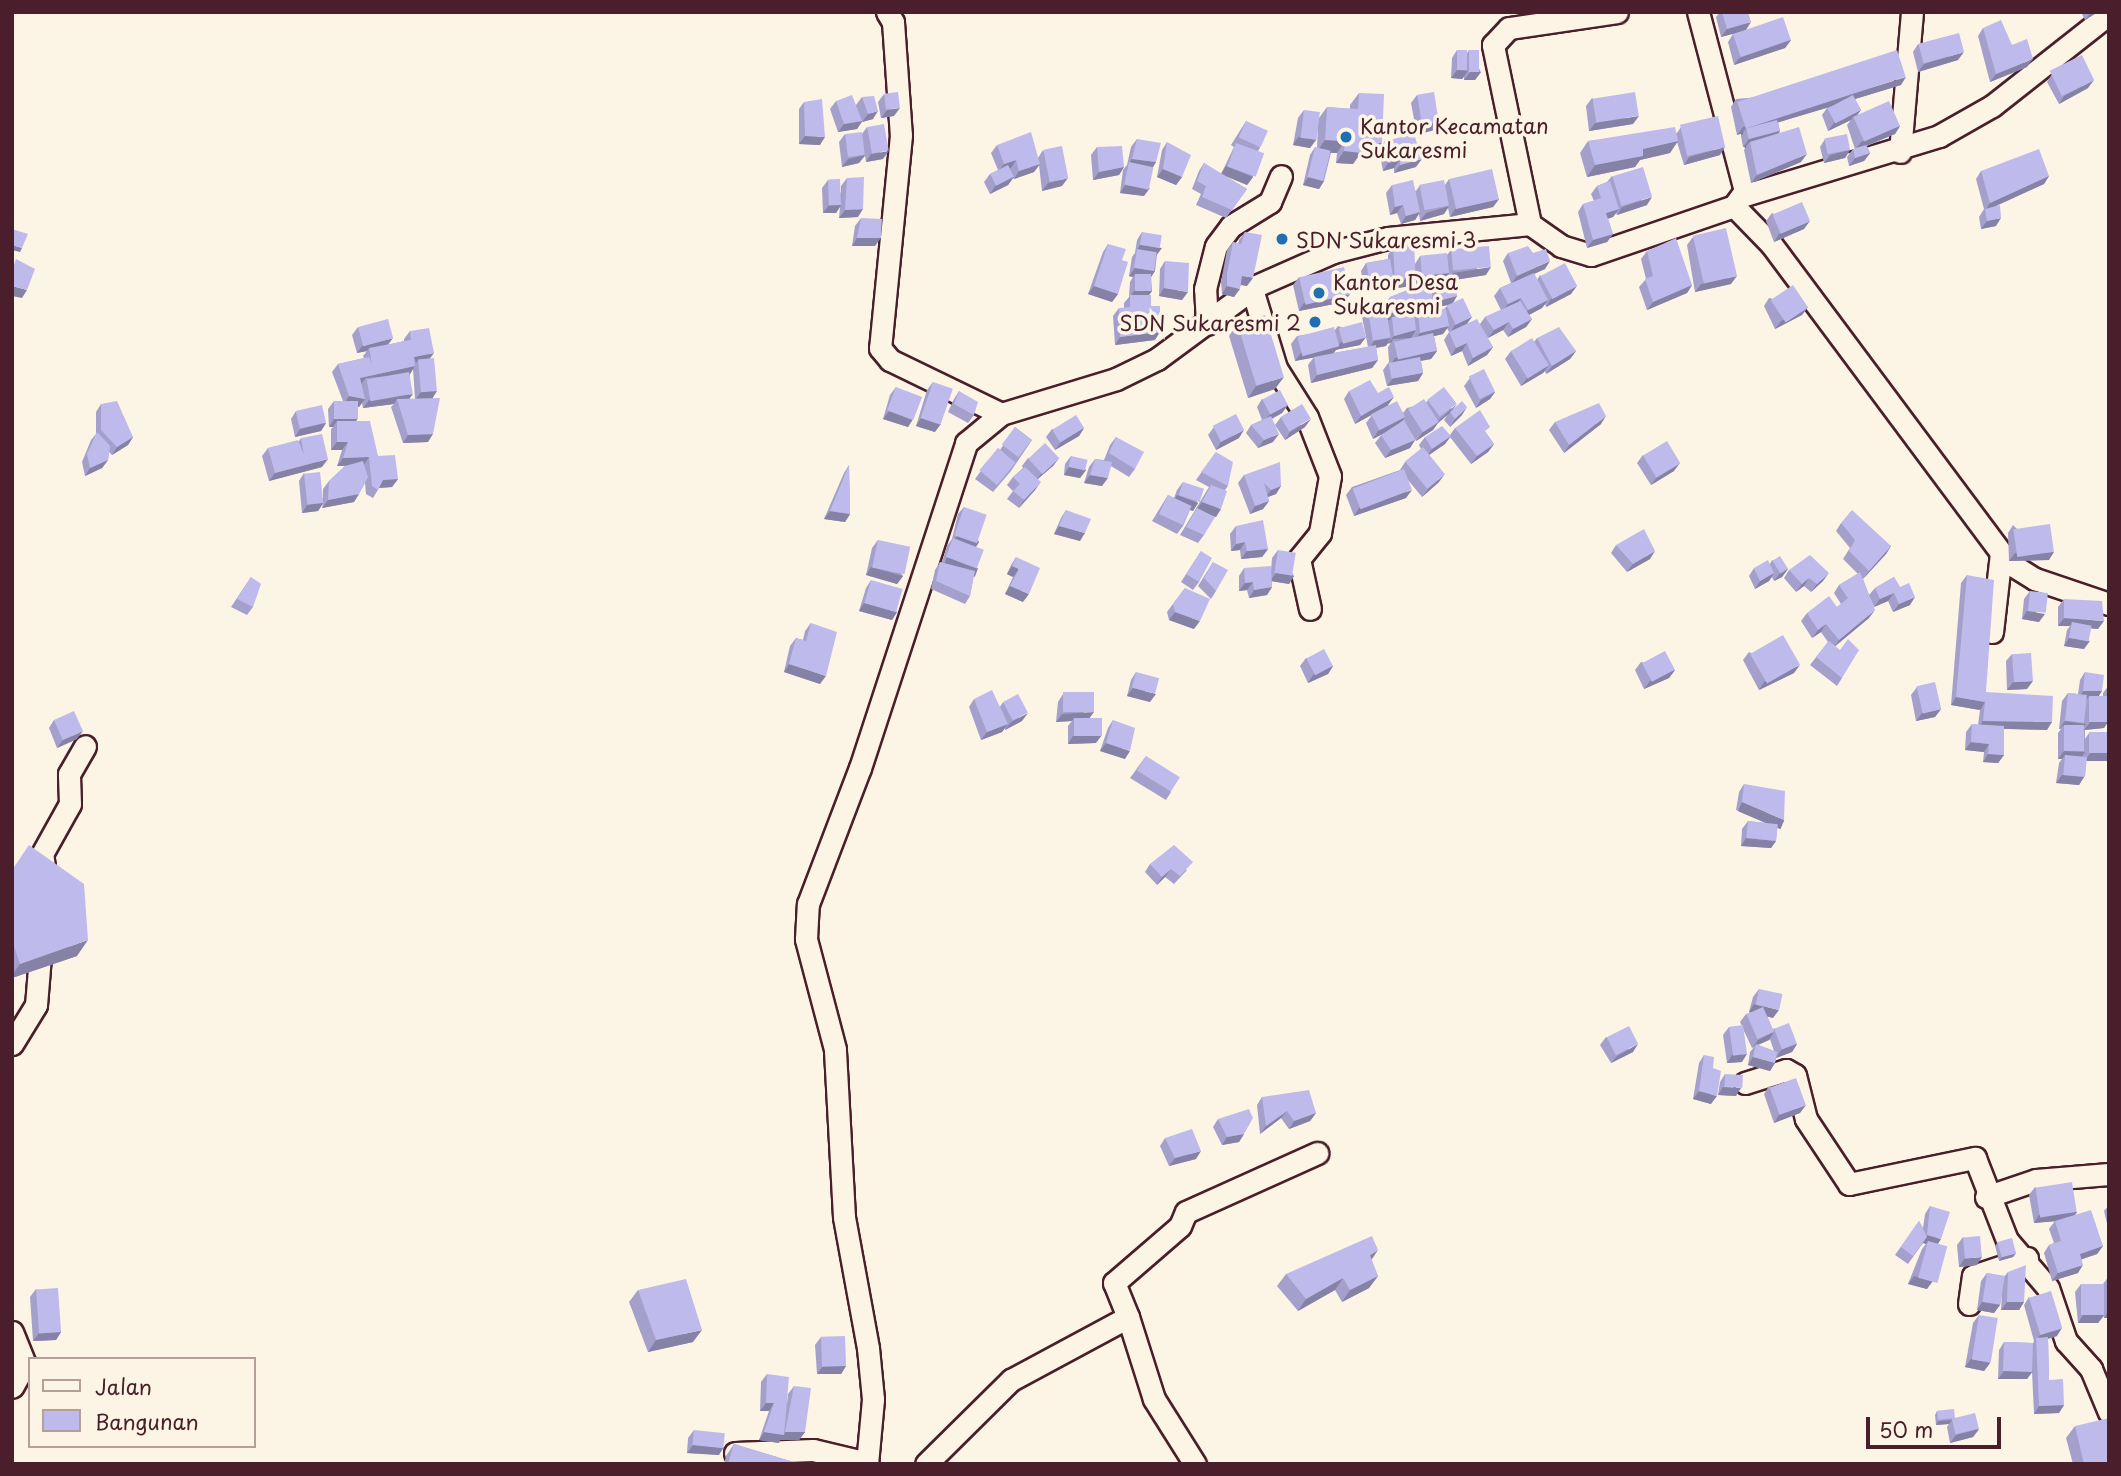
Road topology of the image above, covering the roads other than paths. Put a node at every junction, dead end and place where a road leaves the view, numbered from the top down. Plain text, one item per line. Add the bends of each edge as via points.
1 (887, 12) edge
2 (1618, 12) edge
3 (1698, 12) edge
4 (1912, 12) edge
5 (2109, 14) edge
6 (1900, 152) junction
7 (1282, 176) dead end
8 (1739, 200) junction
9 (1530, 224) junction
10 (1252, 289) junction
11 (1207, 324) junction
12 (1000, 414) junction
13 (2001, 553) junction
14 (2109, 604) edge
15 (1310, 609) dead end
16 (1992, 632) edge
17 (85, 746) dead end
18 (47, 903) edge
19 (44, 925) edge
20 (12, 1044) edge
21 (1745, 1083) edge
22 (1317, 1153) dead end
23 (2109, 1174) edge
24 (1986, 1198) junction
25 (2027, 1258) junction
26 (1969, 1304) dead end
27 (1128, 1317) junction
28 (12, 1332) edge
29 (12, 1387) edge
30 (2107, 1401) edge
31 (734, 1453) edge
32 (867, 1463) edge
33 (926, 1464) edge
34 (1195, 1464) edge

1 - 12 street via 897,49 901,135 880,348 890,360
2 - 9 street via 1509,28 1493,45
3 - 8 street
4 - 6 street
5 - 6 street via 1992,106
6 - 8 street
7 - 11 street via 1270,202 1231,226 1216,246 1205,289
8 - 9 street via 1591,255 1561,246
8 - 13 street
9 - 10 street via 1388,239 1333,252
10 - 11 street
10 - 15 street via 1276,368 1321,446 1330,476 1320,533 1299,559
11 - 12 street via 1116,379
12 - 32 street via 966,443 860,768 808,904 806,939 835,1049 844,1217 868,1348 873,1399
13 - 14 street via 2035,579
13 - 16 street
17 - 18 street via 69,774 70,804 42,853
19 - 20 street via 36,1005
21 - 24 street via 1786,1070 1795,1074 1806,1119 1842,1181 1854,1185 1966,1156 1979,1164
22 - 27 street via 1186,1212 1180,1226 1114,1283
23 - 24 street via 2036,1180
24 - 25 street via 2007,1240
25 - 26 street via 1973,1276
25 - 30 street via 2048,1288 2070,1348 2091,1369
27 - 33 street via 1011,1381
27 - 34 street via 1154,1399
28 - 29 street via 25,1364
31 - 32 street via 813,1450

